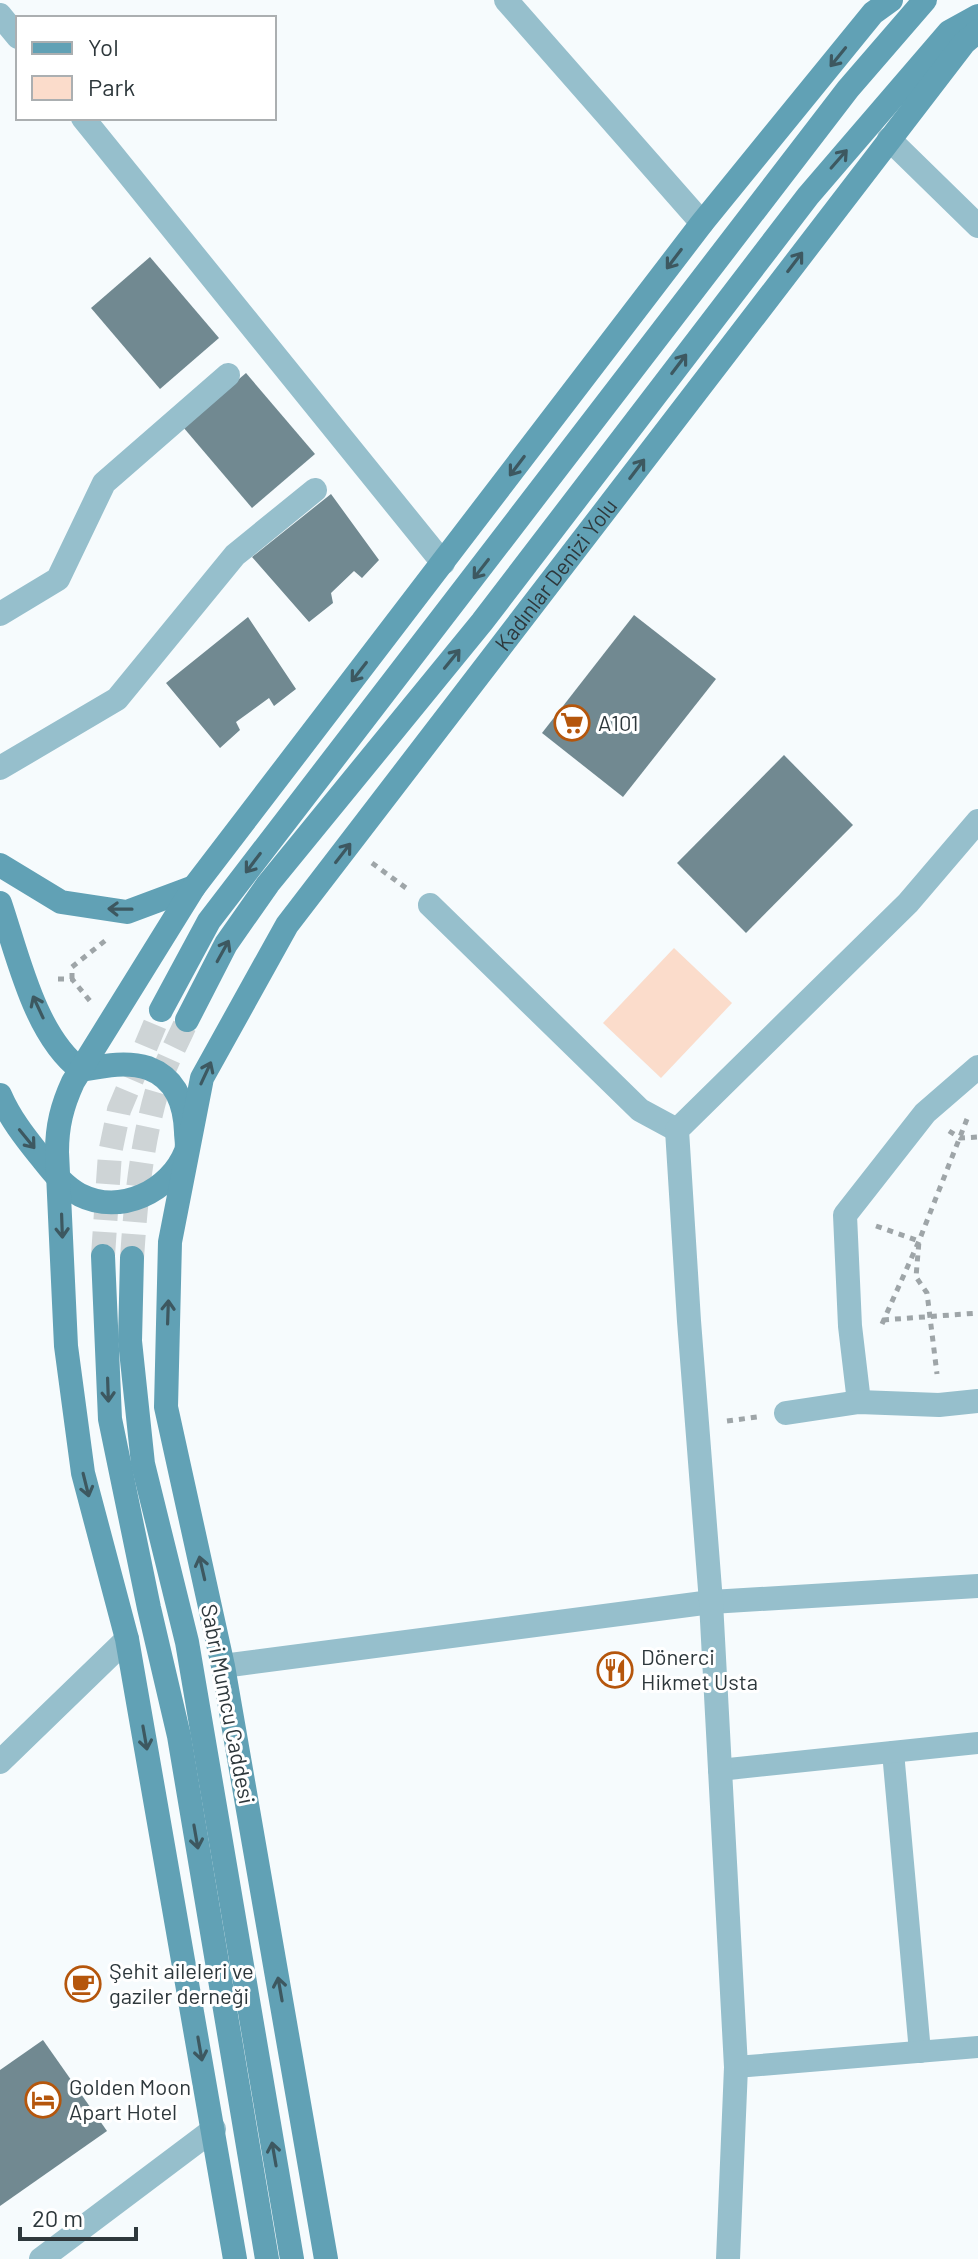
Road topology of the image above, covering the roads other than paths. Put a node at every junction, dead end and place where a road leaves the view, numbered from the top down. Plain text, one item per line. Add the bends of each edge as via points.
1 (506, 0) edge
2 (891, 0) edge
3 (925, 0) edge
4 (0, 15) edge
5 (978, 16) edge
6 (978, 31) edge
7 (16, 35) edge
8 (85, 120) edge
9 (889, 139) junction
10 (702, 223) junction
11 (978, 226) edge
12 (228, 375) dead end
13 (315, 490) dead end
14 (443, 563) junction
15 (0, 614) edge
16 (0, 768) edge
17 (978, 821) edge
18 (0, 865) edge
19 (194, 887) junction
20 (0, 903) edge
21 (430, 905) road end
22 (161, 1010) tunnel mouth
23 (187, 1020) tunnel mouth
24 (978, 1067) edge
25 (81, 1070) junction
26 (0, 1095) edge
27 (677, 1130) junction
28 (187, 1148) junction
29 (60, 1181) junction
30 (103, 1256) tunnel mouth
31 (132, 1258) tunnel mouth
32 (978, 1401) edge
33 (859, 1402) junction
34 (786, 1413) road end
35 (978, 1586) edge
36 (711, 1602) junction
37 (127, 1639) junction
38 (223, 1666) junction
39 (978, 1743) edge
40 (893, 1752) junction
41 (0, 1762) edge
42 (719, 1770) junction
43 (286, 2026) junction
44 (978, 2047) edge
45 (920, 2052) junction
46 (736, 2067) junction
47 (214, 2129) junction
48 (253, 2173) junction
49 (41, 2259) edge
50 (235, 2259) edge
51 (261, 2259) edge
52 (267, 2259) edge
53 (292, 2259) edge
54 (309, 2259) edge
55 (326, 2259) edge
56 (728, 2259) edge

1 - 10 street
2 -> 10 main road via 873,13
3 -> 22 main road via 848,89 209,921
4 - 7 street
23 -> 5 main road via 226,944 268,884 482,622 808,196 949,32
6 - 9 main road, Kadınlar Denizi Yolu
8 - 14 street
9 - 11 street
28 -> 9 main road, Kadınlar Denizi Yolu via 202,1078 287,925
10 -> 14 main road
12 - 15 street via 104,483 58,579
13 - 16 street via 235,555 117,699
14 -> 19 main road
17 - 27 street via 908,903
19 -> 18 main road via 127,912 61,902
19 - 25 main road
25 -> 20 main road via 56,1047 28,987
21 - 27 street via 640,1110
24 - 33 street via 925,1113 845,1215
25 - 28 main road via 132,1065 170,1081 185,1112
25 - 29 main road via 63,1104 57,1130
26 -> 29 main road via 10,1117
27 - 36 street
28 - 29 main road via 161,1186 144,1197 94,1201
38 -> 28 main road, Sabri Mumcu Caddesi via 166,1407 170,1242
29 -> 37 main road via 66,1346 83,1473
30 -> 48 main road via 110,1419 179,1736
53 -> 31 main road via 187,1642 143,1464 130,1341
32 - 33 street
33 - 34 street
35 - 36 street
36 - 38 street
36 - 42 street
37 - 41 street
37 -> 47 main road
43 -> 38 main road, Sabri Mumcu Caddesi
39 - 40 lane
40 - 42 lane
40 - 45 lane
42 - 46 street
43 - 54 main road
43 - 55 main road, Sabri Mumcu Caddesi
44 - 45 lane
45 - 46 lane
46 - 56 street
47 - 49 street
47 - 50 main road
48 - 51 main road
48 - 52 main road

